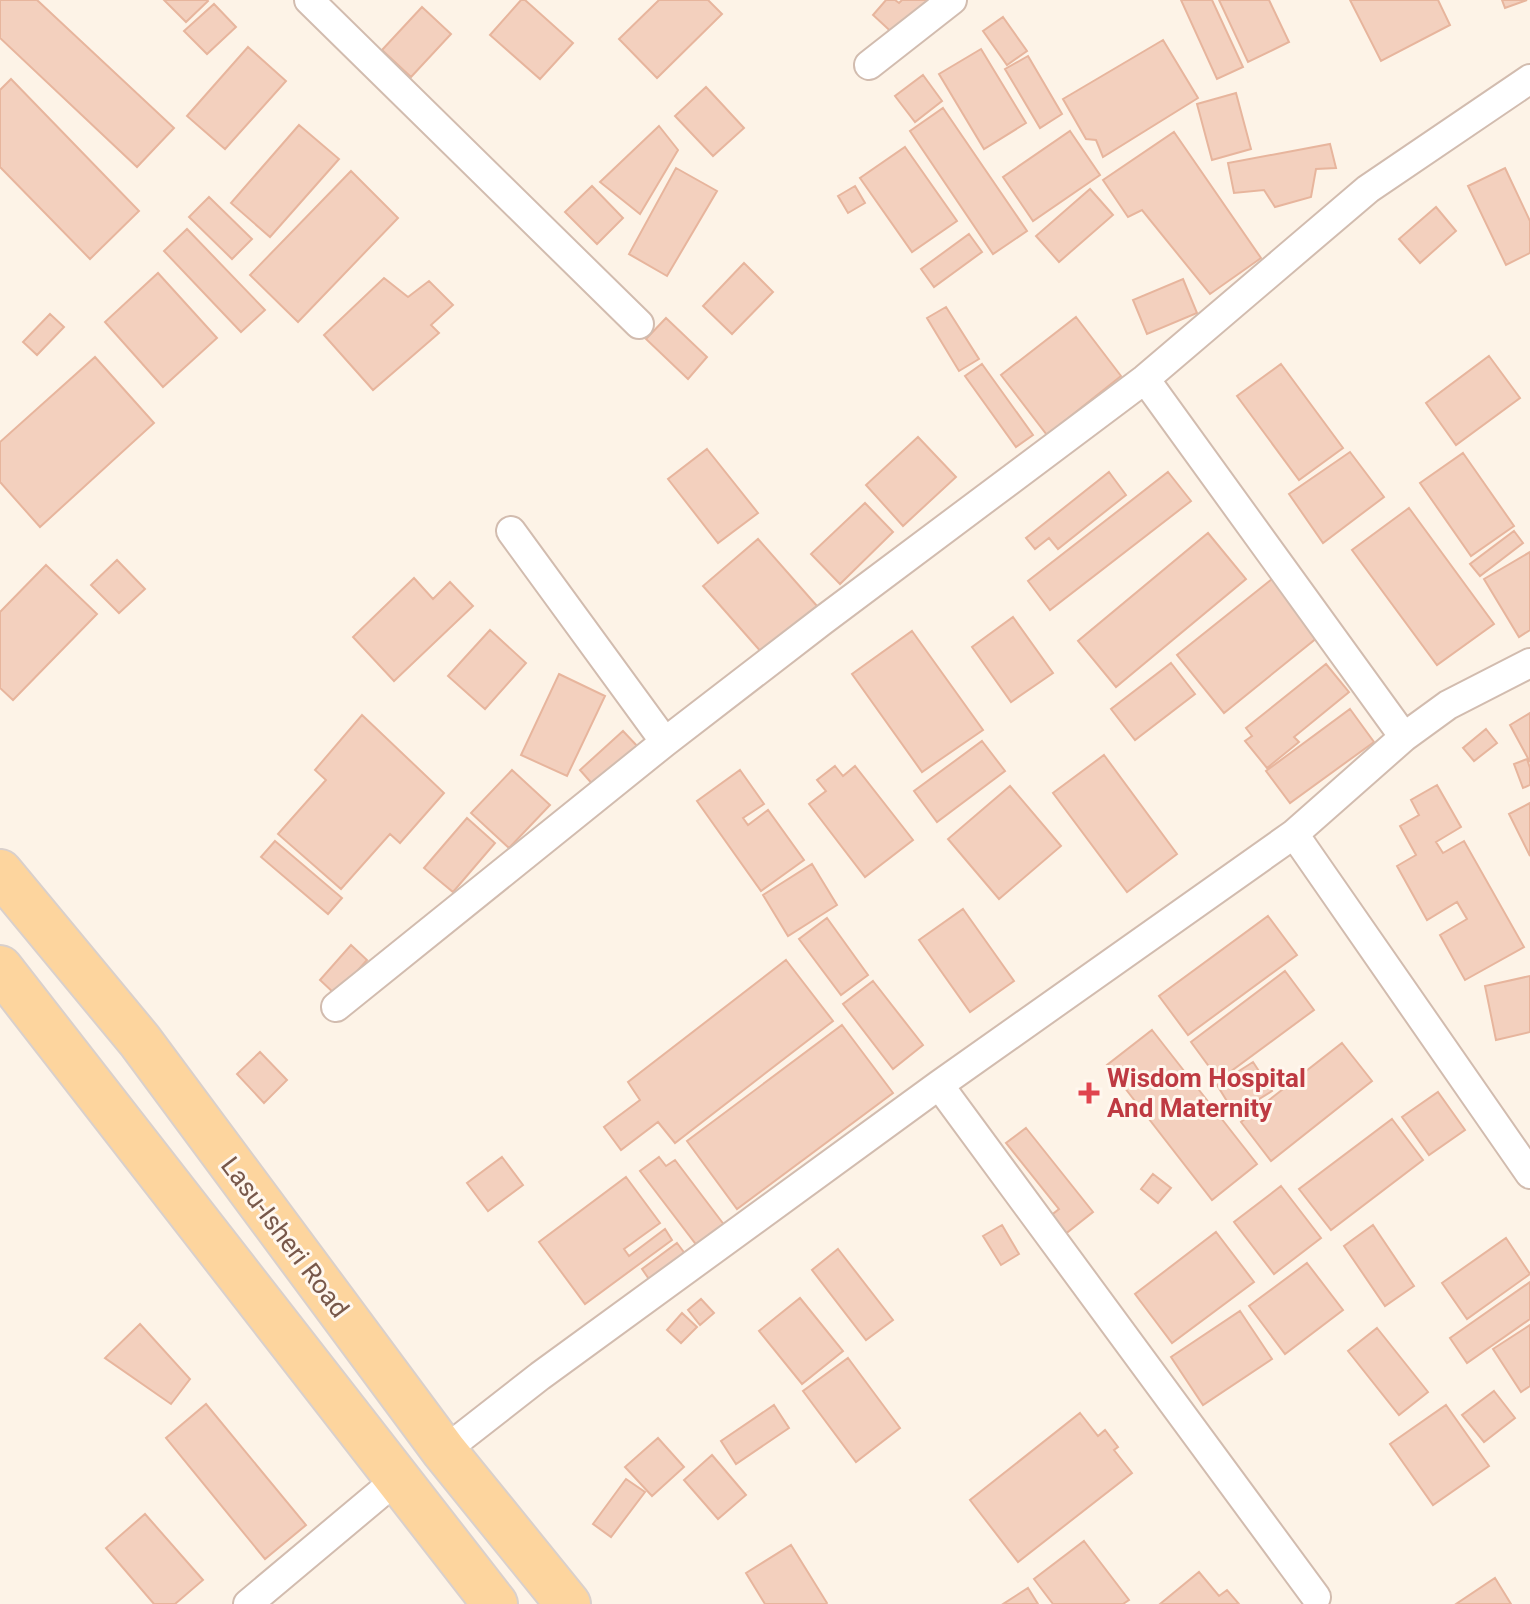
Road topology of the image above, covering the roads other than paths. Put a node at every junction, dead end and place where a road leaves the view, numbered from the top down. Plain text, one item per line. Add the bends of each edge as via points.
1 (952, 0) edge
2 (322, 4) edge
3 (869, 65) dead end
4 (1530, 79) edge
5 (639, 324) dead end
6 (1145, 379) junction
7 (511, 531) dead end
8 (1530, 663) edge
9 (1404, 737) junction
10 (665, 742) junction
11 (1294, 834) junction
12 (0, 872) edge
13 (0, 968) edge
14 (336, 1007) dead end
15 (939, 1085) junction
16 (1530, 1174) edge
17 (444, 1451) junction
18 (396, 1480) junction
19 (1316, 1597) dead end
20 (248, 1604) edge
21 (495, 1604) edge
22 (568, 1604) edge

1 - 3 street
2 - 5 street
4 - 6 street via 1368,189
6 - 9 street
6 - 10 street
7 - 10 street
8 - 9 street via 1448,705
9 - 11 street
10 - 14 street
11 - 15 street
11 - 16 street
12 - 17 main road, Lasu-Isheri Road via 140,1041
13 - 18 main road
15 - 17 street
15 - 19 street
17 - 22 main road, Lasu-Isheri Road
18 - 20 street
18 - 21 main road

